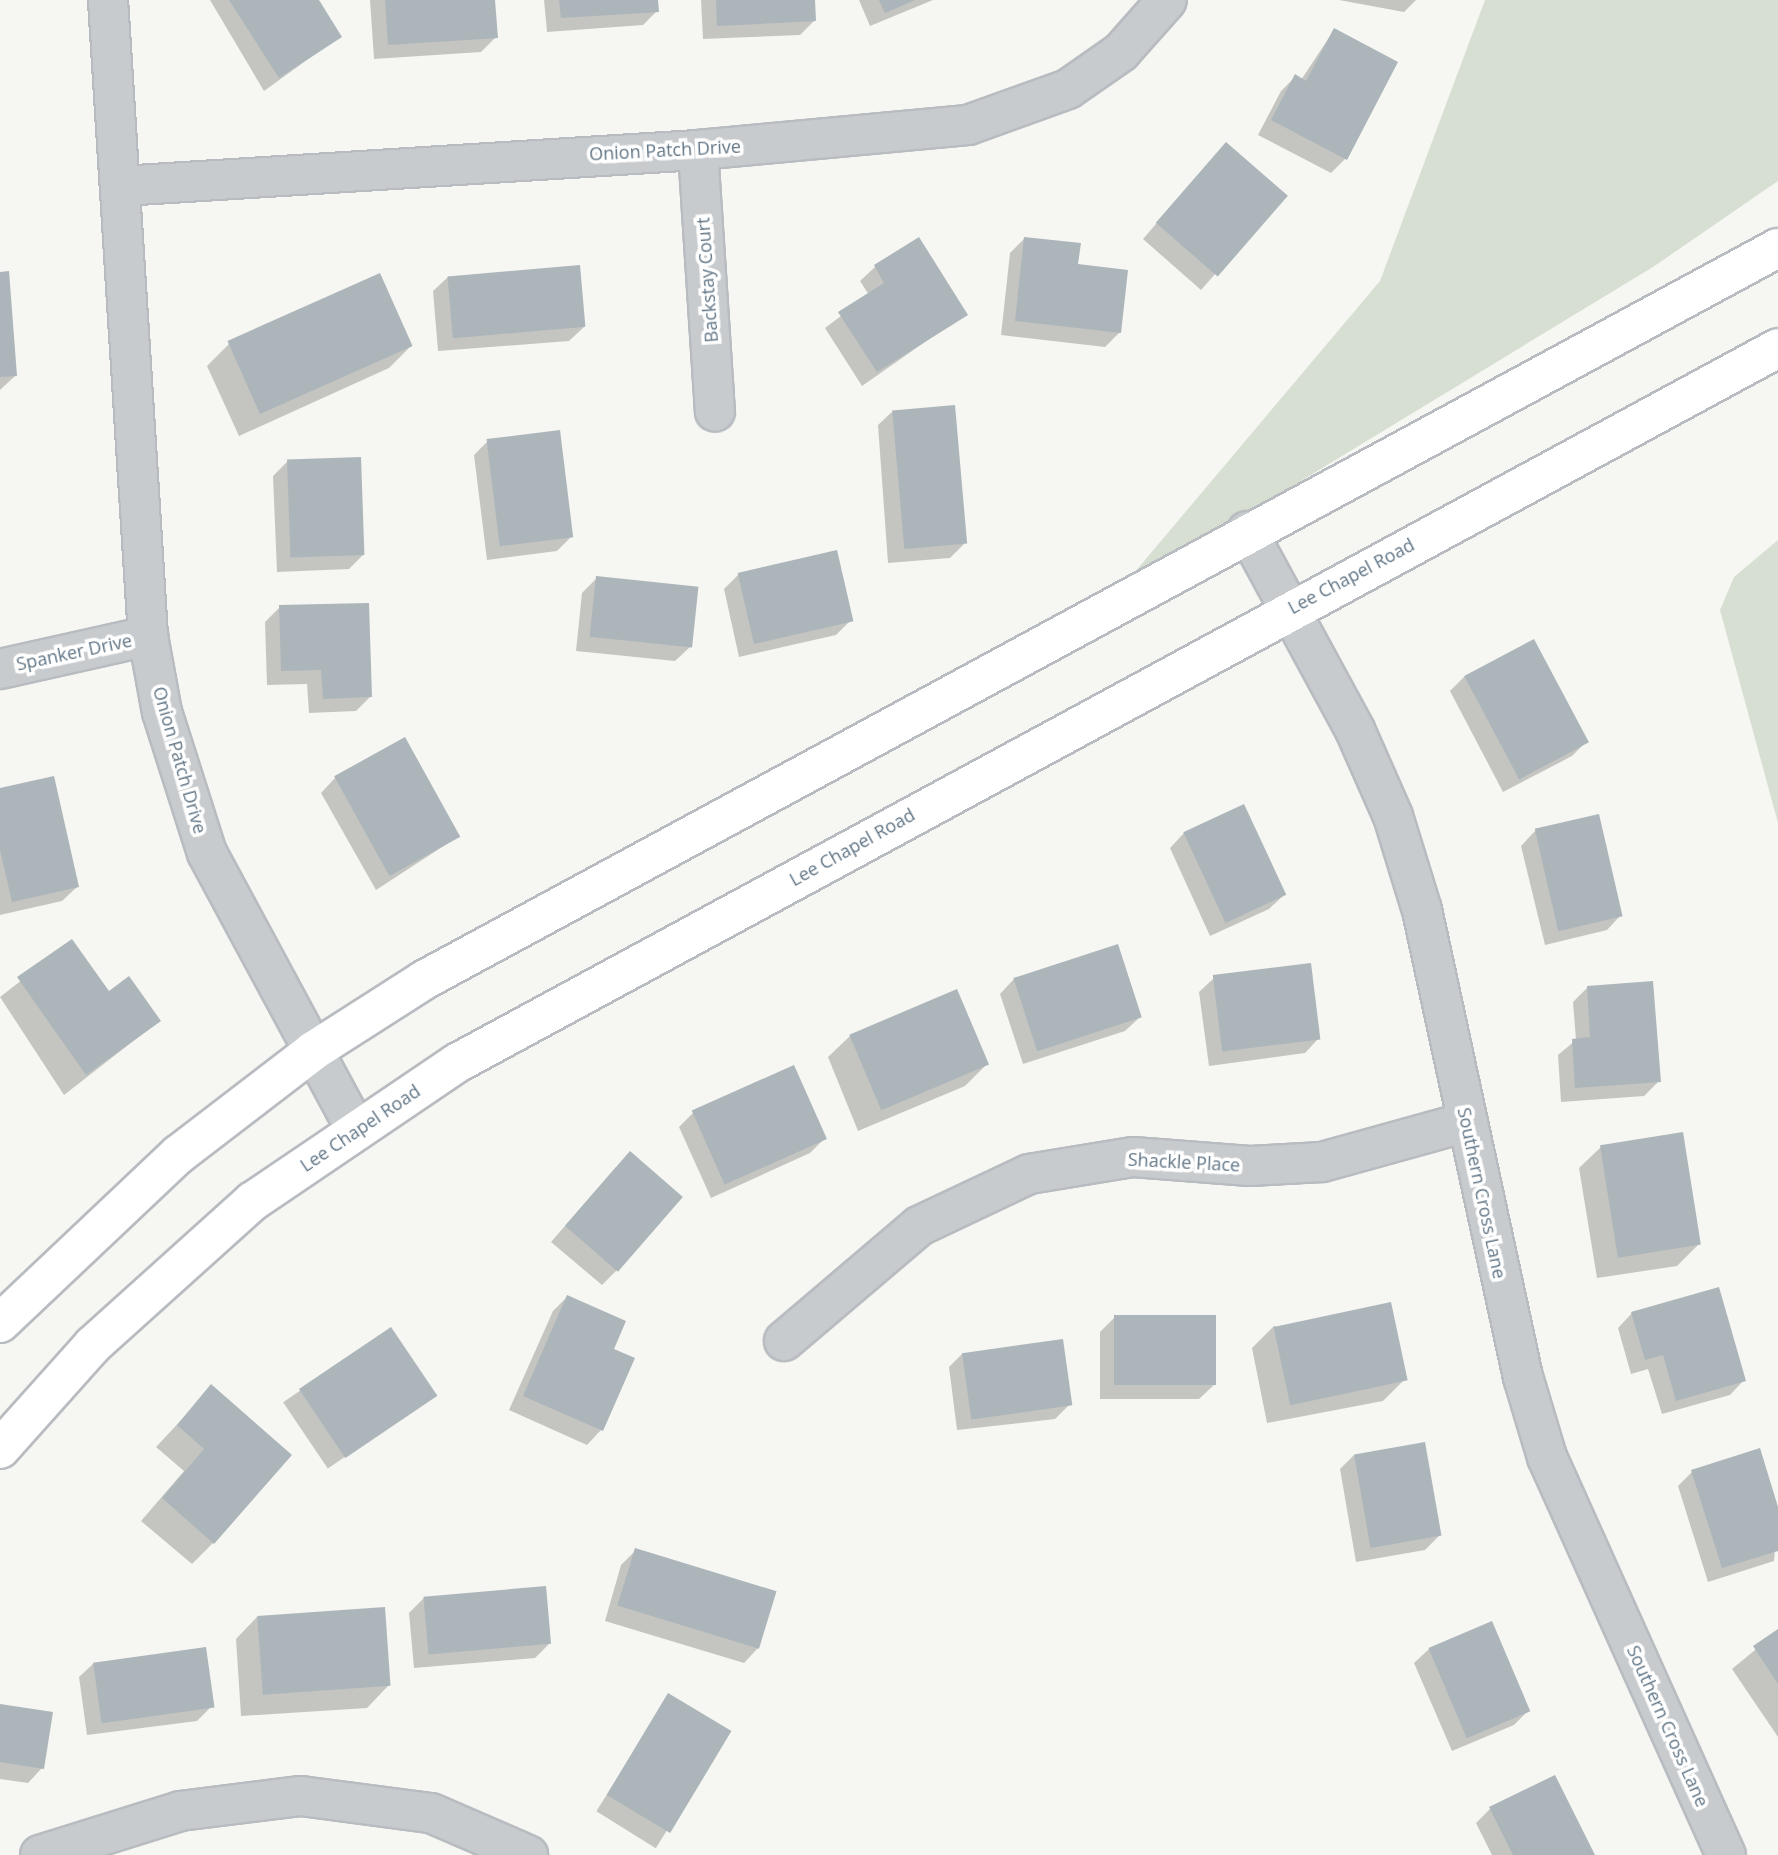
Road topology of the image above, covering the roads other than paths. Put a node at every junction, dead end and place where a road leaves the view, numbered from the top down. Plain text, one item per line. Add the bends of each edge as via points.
1 (108, 0) edge
2 (1167, 0) edge
3 (698, 150) junction
4 (121, 186) junction
5 (1778, 248) edge
6 (1778, 348) edge
7 (715, 411) dead end
8 (1247, 531) junction
9 (1289, 609) junction
10 (148, 636) junction
11 (0, 669) edge
12 (313, 1051) junction
13 (1466, 1122) junction
14 (356, 1130) junction
15 (0, 1323) edge
16 (784, 1341) dead end
17 (0, 1448) edge
18 (40, 1855) edge
19 (528, 1855) edge
20 (1726, 1855) edge

1 - 4 street, Onion Patch Drive
2 - 3 street, Onion Patch Drive via 1121,52 1068,89 1006,116
3 - 4 street, Onion Patch Drive
3 - 7 street, Backstay Court
4 - 10 street, Onion Patch Drive
5 - 8 main road
6 - 9 main road, Lee Chapel Road
8 - 9 street, Southern Cross Lane
8 - 12 main road via 424,980
9 - 13 street, Southern Cross Lane via 1393,816 1422,910
9 - 14 main road, Lee Chapel Road via 457,1063
10 - 11 street, Spanker Drive
10 - 12 street, Onion Patch Drive via 162,712 207,853
12 - 14 street, Onion Patch Drive
12 - 15 main road via 179,1154
13 - 16 street, Shackle Place via 1322,1162 1250,1166 1133,1157 1029,1174 919,1226
13 - 20 street, Southern Cross Lane via 1547,1457
14 - 17 main road, Lee Chapel Road via 253,1201 180,1263 93,1345
18 - 19 street via 180,1811 301,1796 431,1813

